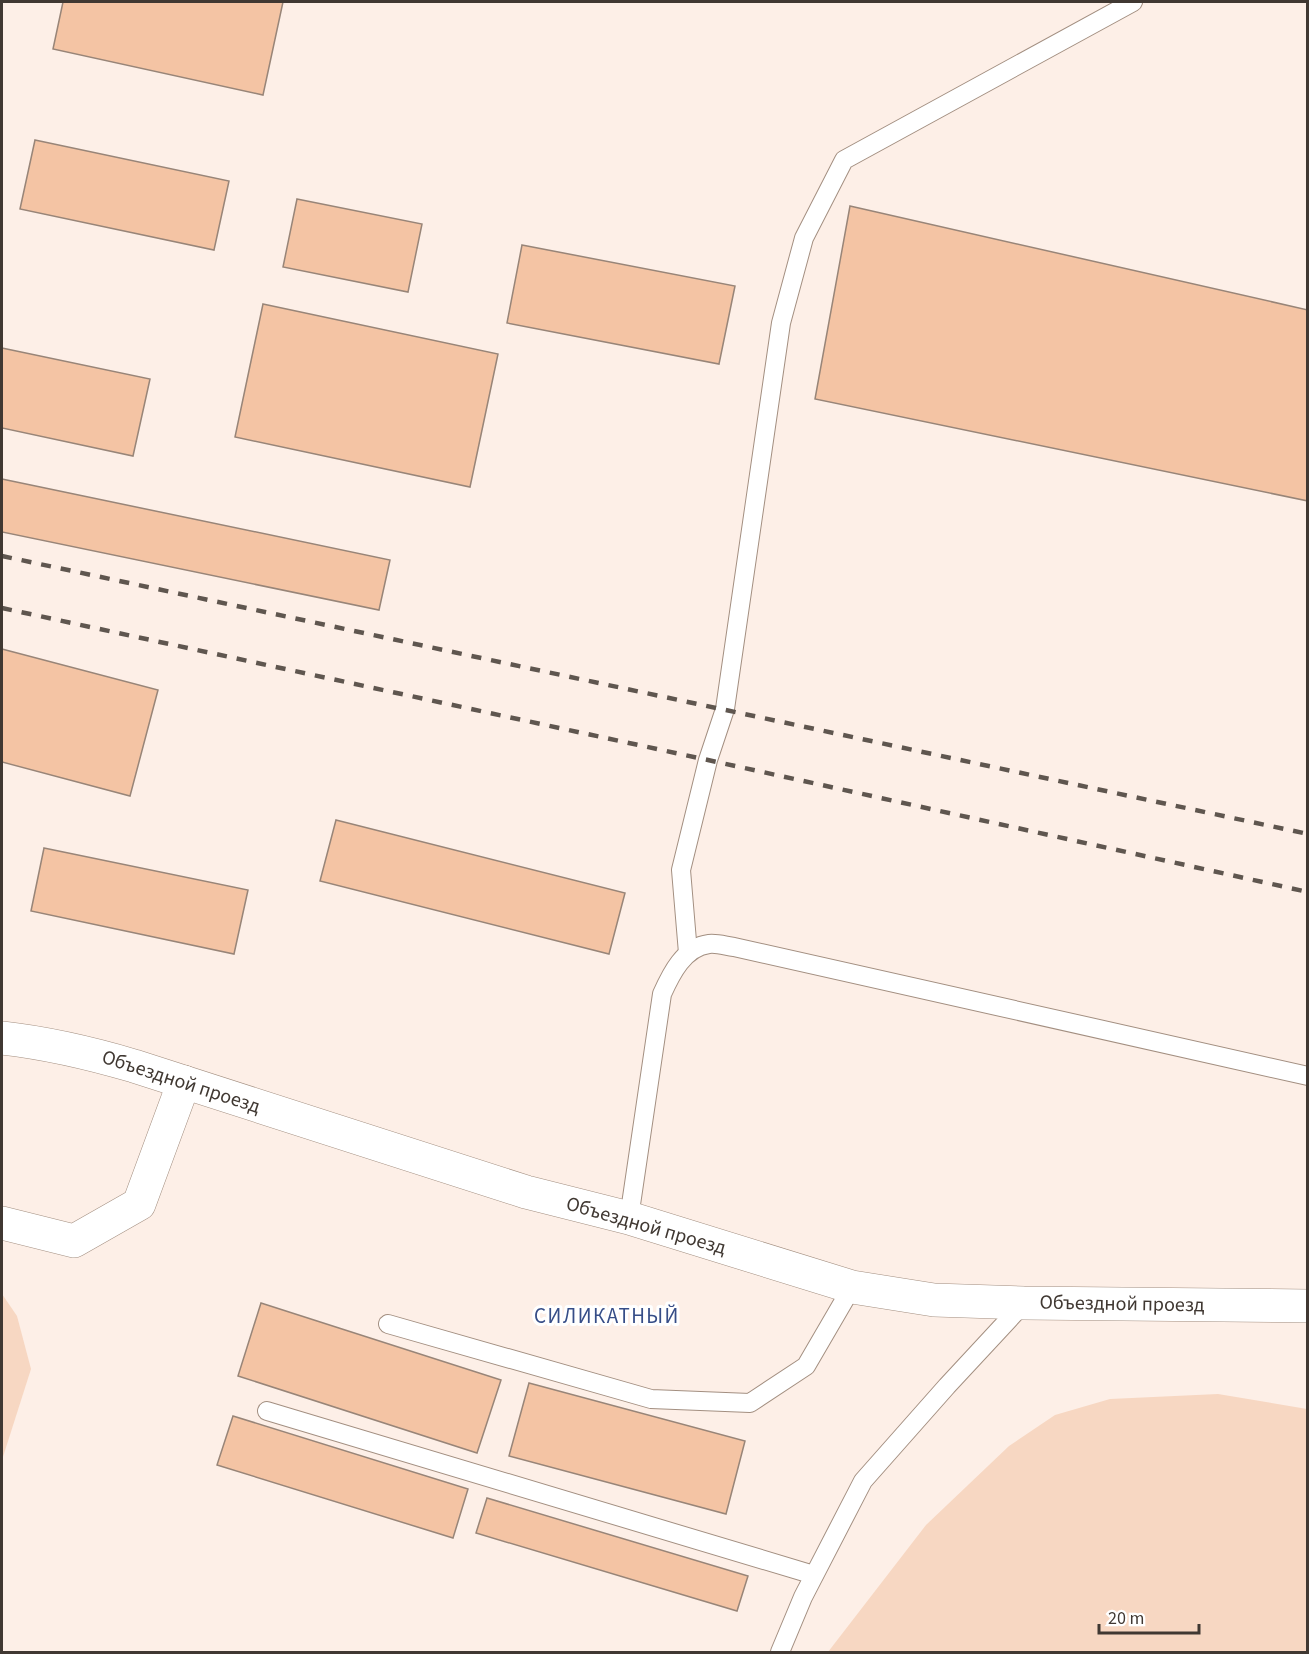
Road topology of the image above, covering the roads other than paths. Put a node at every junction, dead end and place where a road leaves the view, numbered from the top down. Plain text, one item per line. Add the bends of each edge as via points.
1 (1133, 2) edge
2 (688, 953) junction
3 (2, 1038) edge
4 (1308, 1076) edge
5 (184, 1082) junction
6 (629, 1218) junction
7 (2, 1222) edge
8 (852, 1287) junction
9 (1024, 1303) junction
10 (1308, 1305) edge
11 (388, 1324) dead end
12 (267, 1411) dead end
13 (814, 1575) junction
14 (780, 1653) edge

1 - 2 lane via 844,160 804,238 781,323 725,709 681,870
2 - 4 lane via 708,944 734,946
2 - 6 lane via 672,970 662,994
3 - 5 street, Объездной проезд via 82,1051
5 - 6 street, Объездной проезд via 526,1192
5 - 7 street via 139,1204 74,1241
6 - 8 street, Объездной проезд
8 - 9 street, Объездной проезд via 934,1300
8 - 11 lane via 806,1365 750,1403 651,1400
9 - 10 street, Объездной проезд
9 - 13 lane via 863,1481
12 - 13 lane
13 - 14 lane

